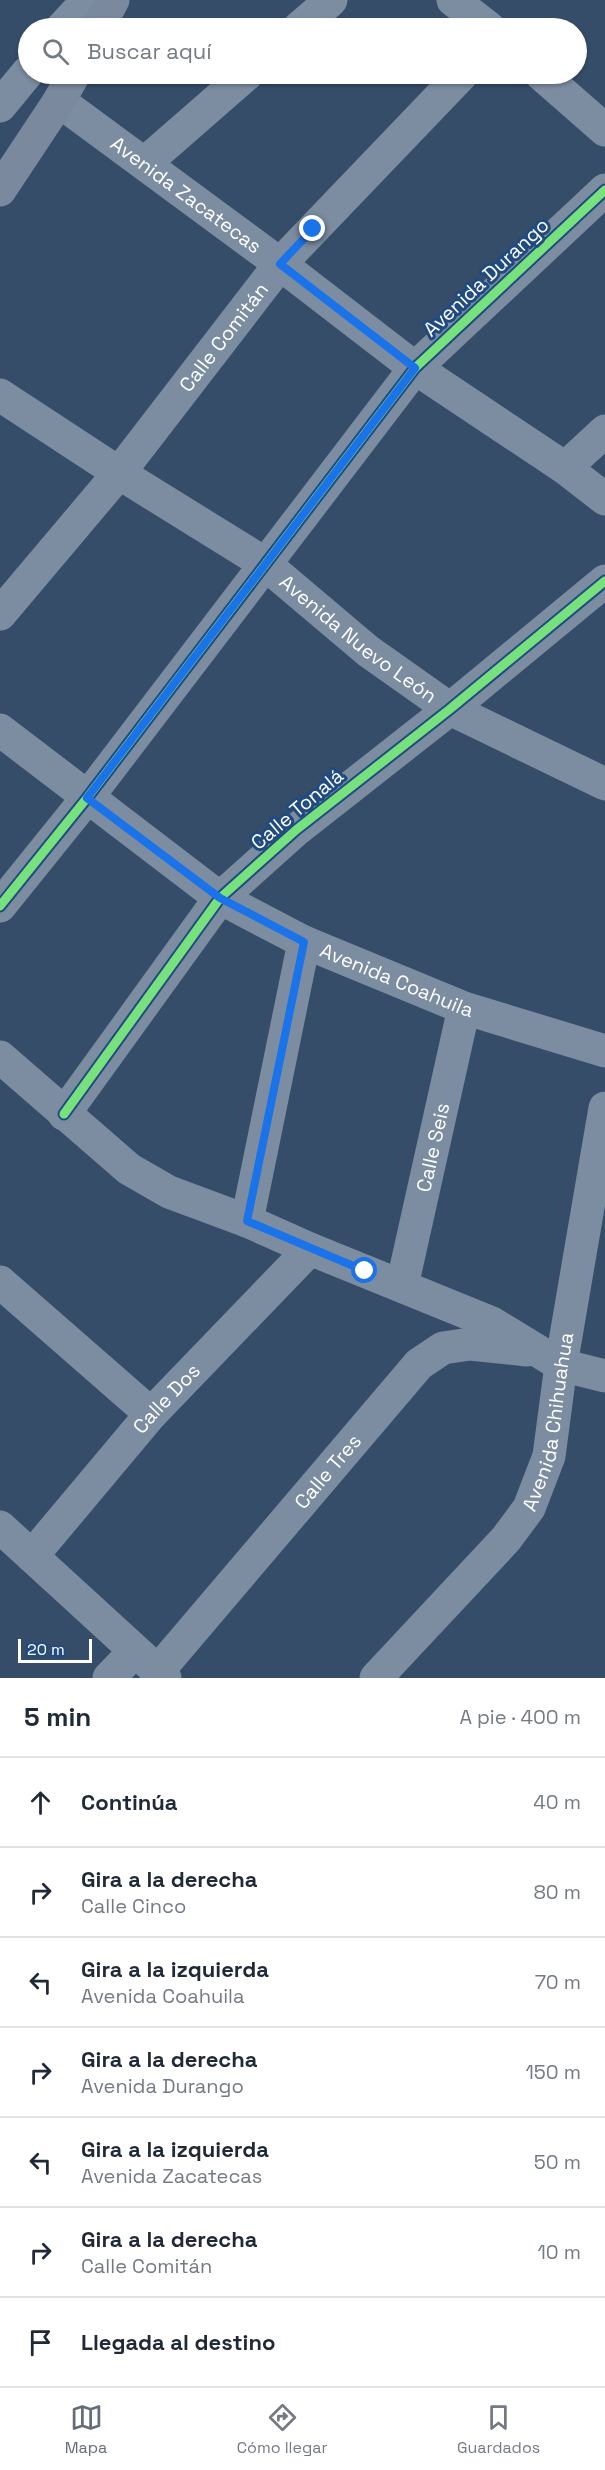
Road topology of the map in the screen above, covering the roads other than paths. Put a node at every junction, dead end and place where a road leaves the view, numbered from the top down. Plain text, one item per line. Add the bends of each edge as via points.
1 (87, 0) edge
2 (113, 0) edge
3 (332, 0) edge
4 (453, 0) edge
5 (71, 18) edge
6 (103, 18) edge
7 (311, 18) edge
8 (476, 18) edge
9 (18, 84) edge
10 (236, 84) edge
11 (452, 84) edge
12 (553, 84) edge
13 (66, 87) edge
14 (0, 106) edge
15 (605, 130) edge
16 (145, 163) junction
17 (0, 189) edge
18 (605, 190) edge
19 (280, 264) junction
20 (415, 368) junction
21 (0, 395) edge
22 (605, 431) edge
23 (565, 468) junction
24 (119, 473) junction
25 (605, 500) edge
26 (264, 563) junction
27 (605, 581) edge
28 (0, 614) edge
29 (450, 709) junction
30 (0, 730) edge
31 (605, 784) edge
32 (87, 798) junction
33 (220, 898) junction
34 (0, 906) edge
35 (304, 942) junction
36 (464, 1008) junction
37 (605, 1051) edge
38 (0, 1057) edge
39 (605, 1108) edge
40 (64, 1114) junction
41 (247, 1221) junction
42 (310, 1249) junction
43 (0, 1282) edge
44 (402, 1286) junction
45 (548, 1358) junction
46 (605, 1376) edge
47 (151, 1414) junction
48 (3, 1536) edge
49 (32, 1556) junction
50 (152, 1667) edge
51 (109, 1678) edge
52 (376, 1678) edge

1 - 5 street
2 - 6 main road
3 - 7 street
4 - 8 street
9 - 14 street
10 - 16 street
11 - 19 street, Calle Comitán
12 - 15 street
13 - 16 street, Avenida Zacatecas
13 - 17 main road
16 - 19 street, Avenida Zacatecas
18 - 20 street, Avenida Durango
19 - 20 street, Avenida Zacatecas
19 - 24 street, Calle Comitán
20 - 23 street, Avenida Zacatecas
20 - 26 street, Avenida Durango
21 - 24 street, Avenida Nuevo León
22 - 23 street
23 - 25 street, Avenida Zacatecas
24 - 26 street, Avenida Nuevo León
24 - 28 street, Calle Comitán
26 - 29 street, Avenida Nuevo León via 368,651
26 - 32 street, Avenida Durango
27 - 29 street, Calle Tonalá
29 - 31 street, Avenida Nuevo León
29 - 33 street, Calle Tonalá via 296,830
30 - 32 street, Avenida Coahuila
32 - 33 street, Avenida Coahuila
32 - 34 street, Avenida Durango
33 - 35 street, Avenida Coahuila
33 - 40 street, Calle Tonalá
35 - 36 street, Avenida Coahuila
35 - 41 street
36 - 37 street, Avenida Coahuila
36 - 44 street, Calle Seis
38 - 40 street
39 - 45 street, Avenida Chihuahua
40 - 41 street via 129,1169 169,1192
41 - 42 street
42 - 44 street
42 - 47 street, Calle Dos
43 - 47 street
44 - 45 street via 492,1323
45 - 46 street
45 - 50 street, Calle Tres via 470,1344 443,1348 419,1364
45 - 52 street, Avenida Chihuahua via 549,1456 529,1508 506,1539
47 - 49 street, Calle Dos
48 - 49 street
49 - 50 street
50 - 51 street, Calle Tres

